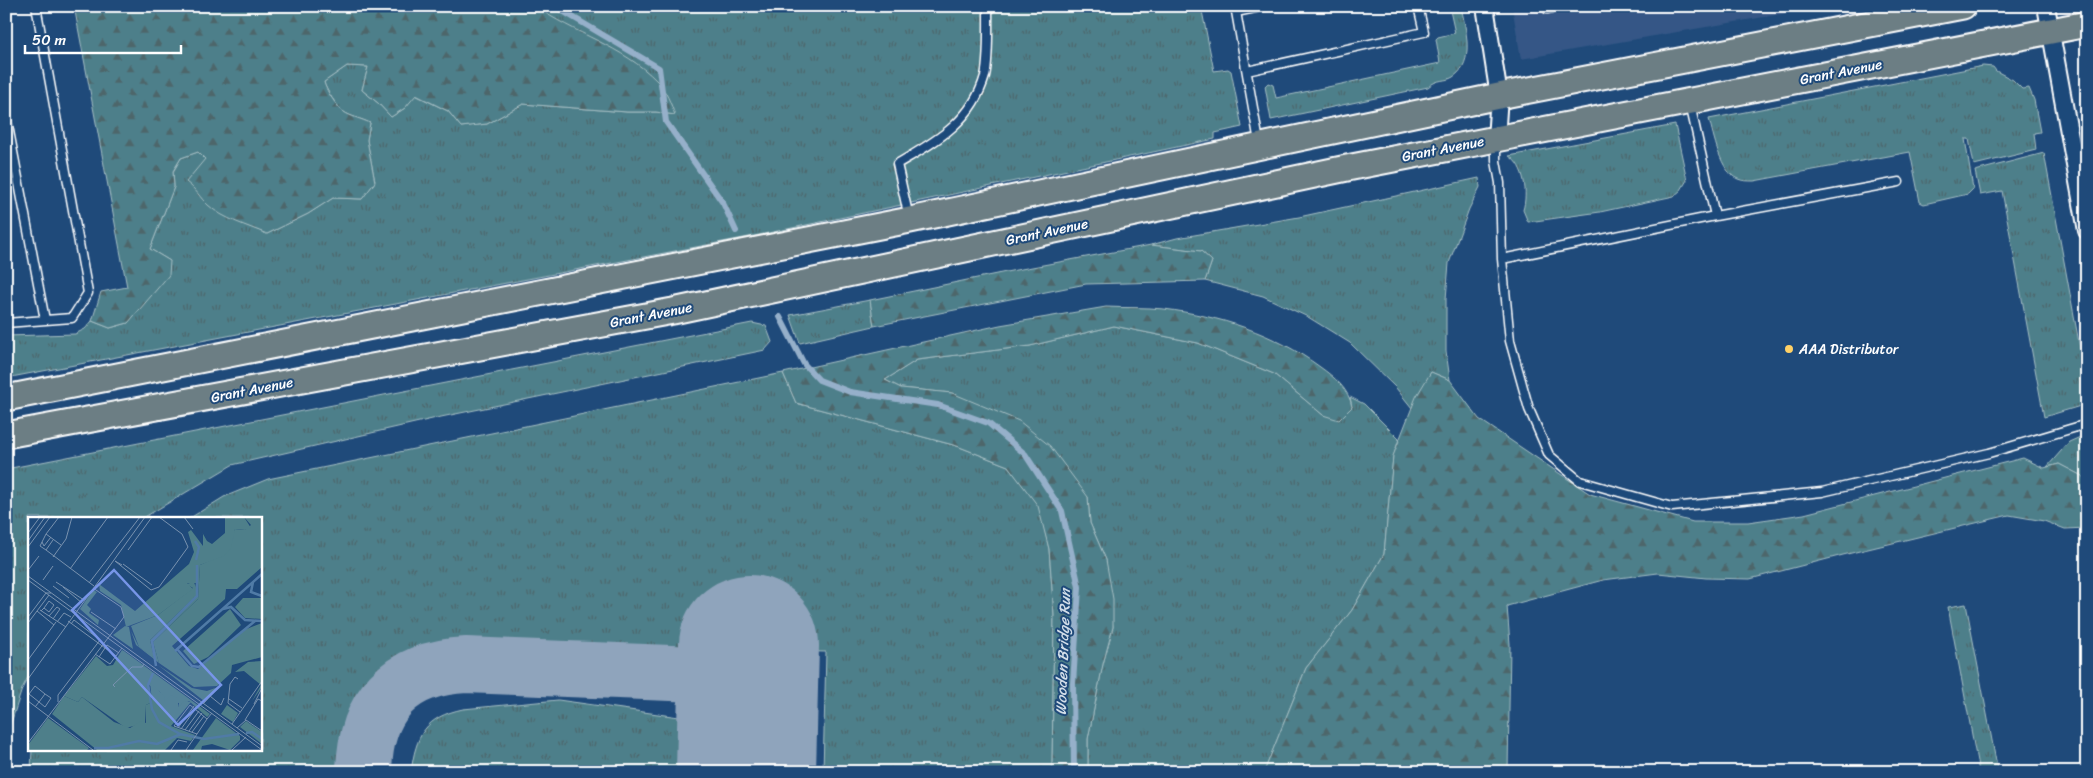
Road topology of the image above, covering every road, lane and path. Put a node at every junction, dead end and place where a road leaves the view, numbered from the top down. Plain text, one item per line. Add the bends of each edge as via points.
1 (36, 6) edge
2 (988, 6) edge
3 (1266, 6) edge
4 (1418, 6) edge
5 (1485, 6) edge
6 (1547, 6) edge
7 (1564, 6) edge
8 (1963, 6) edge
9 (2046, 6) edge
10 (1236, 9) edge
11 (2087, 24) edge
12 (2051, 31) junction
13 (1246, 71) junction
14 (1499, 96) junction
15 (1689, 102) junction
16 (6, 115) edge
17 (1496, 139) junction
18 (1260, 146) junction
19 (1899, 182) dead end
20 (2085, 210) edge
21 (1715, 216) junction
22 (910, 220) junction
23 (2087, 231) edge
24 (1502, 259) junction
25 (45, 320) junction
26 (6, 323) edge
27 (6, 398) edge
28 (2087, 424) edge
29 (6, 436) edge

1 - 25 lane via 88,293 72,318
2 - 22 lane via 985,75 973,105 957,125 897,164
3 - 10 lane
4 - 13 lane via 1424,32
5 - 14 street
6 - 7 lane via 1547,9
8 - 14 main road
9 - 12 street
10 - 13 lane
11 - 12 main road, Grant Avenue
12 - 15 main road, Grant Avenue
12 - 20 street
13 - 18 lane
14 - 17 street
14 - 18 main road
15 - 17 main road, Grant Avenue
15 - 21 lane
16 - 25 lane
17 - 24 lane
17 - 29 main road, Grant Avenue via 673,311
18 - 22 main road
19 - 21 lane
20 - 23 street
21 - 24 lane
22 - 27 main road
24 - 28 lane via 1510,341 1529,409 1549,455 1580,481 1672,507 1822,492 1989,453
25 - 26 lane

